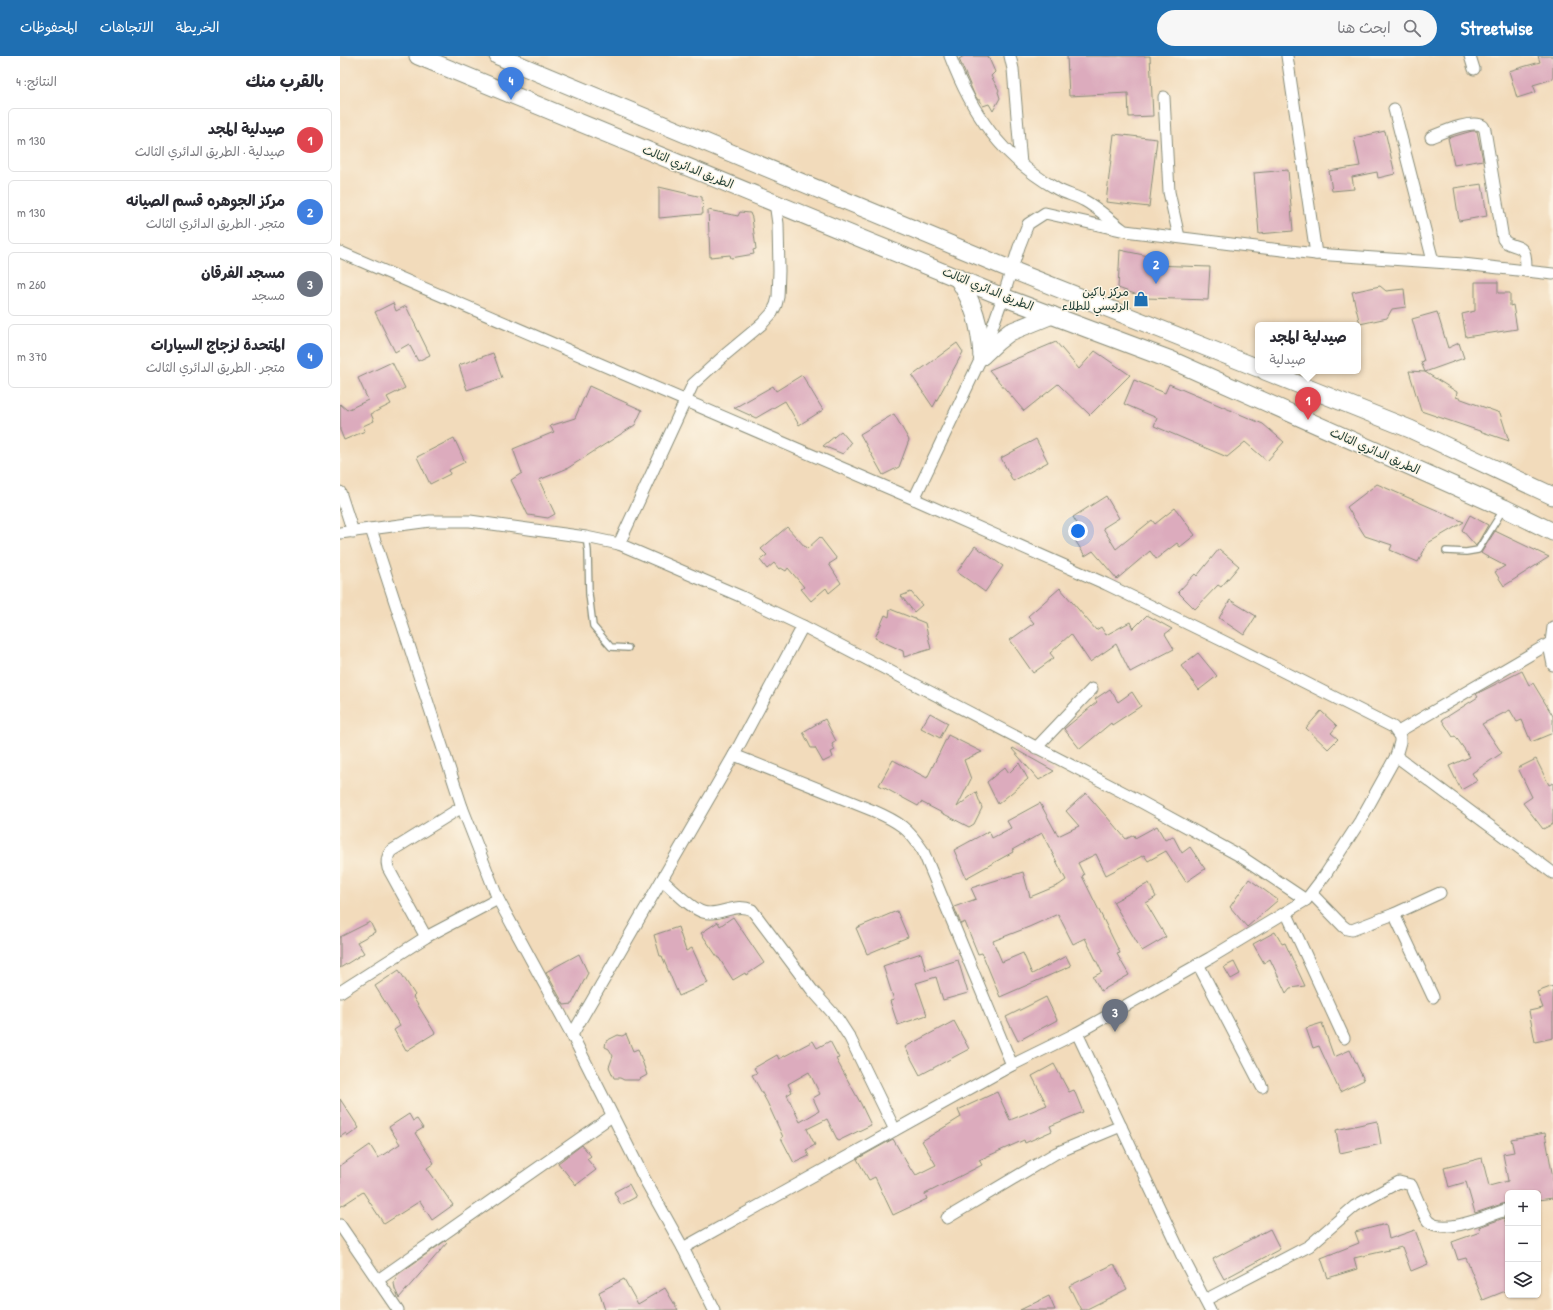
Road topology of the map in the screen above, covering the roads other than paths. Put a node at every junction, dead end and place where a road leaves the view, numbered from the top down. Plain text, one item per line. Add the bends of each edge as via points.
1 (418, 56) edge
2 (498, 56) edge
3 (950, 56) edge
4 (1010, 56) edge
5 (1287, 56) edge
6 (1470, 56) edge
7 (1474, 68) dead end
8 (1164, 98) dead end
9 (1394, 109) dead end
10 (1431, 137) dead end
11 (1021, 164) junction
12 (775, 202) junction
13 (1125, 231) junction
14 (1179, 237) junction
15 (340, 252) edge
16 (1316, 254) junction
17 (1433, 261) junction
18 (1012, 270) junction
19 (1526, 271) junction
20 (1553, 274) edge
21 (957, 277) junction
22 (1003, 297) junction
23 (1052, 315) junction
24 (982, 356) junction
25 (1255, 367) edge
26 (1272, 374) edge
27 (685, 400) junction
28 (340, 492) edge
29 (1553, 496) edge
30 (914, 499) junction
31 (1504, 508) junction
32 (371, 529) junction
33 (353, 532) junction
34 (1553, 532) edge
35 (340, 533) edge
36 (586, 537) junction
37 (619, 544) junction
38 (1446, 552) dead end
39 (803, 626) junction
40 (1553, 627) edge
41 (1550, 643) junction
42 (628, 648) dead end
43 (1553, 665) edge
44 (1092, 689) dead end
45 (1398, 732) junction
46 (1036, 748) junction
47 (734, 755) junction
48 (1396, 756) junction
49 (462, 807) junction
50 (1553, 873) edge
51 (662, 880) junction
52 (1440, 894) dead end
53 (1309, 897) junction
54 (498, 899) junction
55 (1286, 912) junction
56 (1394, 914) junction
57 (426, 937) junction
58 (1198, 964) junction
59 (340, 992) edge
60 (1432, 997) dead end
61 (1077, 1033) junction
62 (572, 1035) junction
63 (1344, 1038) dead end
64 (1012, 1065) junction
65 (1262, 1087) dead end
66 (612, 1116) junction
67 (1122, 1126) junction
68 (895, 1130) junction
69 (1505, 1210) edge
70 (947, 1218) dead end
71 (340, 1225) edge
72 (684, 1248) junction
73 (378, 1280) junction
74 (1205, 1300) junction
75 (398, 1310) edge
76 (714, 1310) edge
77 (1210, 1310) edge

1 - 12 main road, الطريق الدائري الثالث
2 - 18 main road
3 - 11 street via 970,101 992,135
4 - 11 street
5 - 16 street
6 - 7 street
8 - 14 street via 1169,192
9 - 17 street
10 - 19 street via 1453,128 1475,124 1483,126 1502,238 1508,244 1523,250
11 - 13 street via 1057,189 1086,201
12 - 21 main road, الطريق الدائري الثالث
12 - 27 street via 779,271 776,305 762,324 693,384
13 - 14 street
13 - 18 street via 1045,213 1028,224
14 - 16 street
15 - 27 street
16 - 17 street
17 - 19 street
18 - 22 street
18 - 25 main road
19 - 20 street
21 - 22 main road, الطريق الدائري الثالث
21 - 24 main road via 976,314
22 - 23 main road, الطريق الدائري الثالث
22 - 24 street
23 - 24 main road via 1010,332
23 - 31 main road, الطريق الدائري الثالث via 1172,360
24 - 30 street
26 - 29 main road via 1410,429
27 - 30 street
27 - 37 street
28 - 33 street
30 - 45 street via 1120,591 1393,727
31 - 34 main road, الطريق الدائري الثالث
31 - 38 lane via 1478,550
32 - 33 street
32 - 36 street via 430,521 470,521
32 - 49 street
33 - 35 street
36 - 37 street
36 - 42 lane via 593,626 611,647
37 - 39 street
39 - 46 street
39 - 47 street
40 - 41 street
41 - 43 street
41 - 45 street
44 - 46 street
45 - 48 street via 1400,742
46 - 53 street via 1134,798
47 - 51 street
47 - 64 street via 894,819 904,827 923,851
48 - 50 street
48 - 53 street via 1360,821
49 - 54 street
49 - 57 street via 391,850 386,861
51 - 62 street
51 - 68 street via 703,912 711,913 737,907 752,910 850,1038
52 - 56 street
53 - 55 street
53 - 56 street via 1347,929 1352,930
54 - 57 street
54 - 62 street
55 - 58 street
55 - 63 street
56 - 60 street
57 - 59 street
58 - 61 street
58 - 65 street
61 - 64 street
61 - 67 street
62 - 66 street
64 - 68 street
66 - 72 street
66 - 73 street
67 - 70 street via 1056,1153
67 - 74 street
68 - 72 street
69 - 74 street via 1455,1226 1436,1226 1428,1220 1411,1185 1399,1182 1355,1206 1309,1246
71 - 73 street
72 - 76 street
73 - 75 street
74 - 77 street

